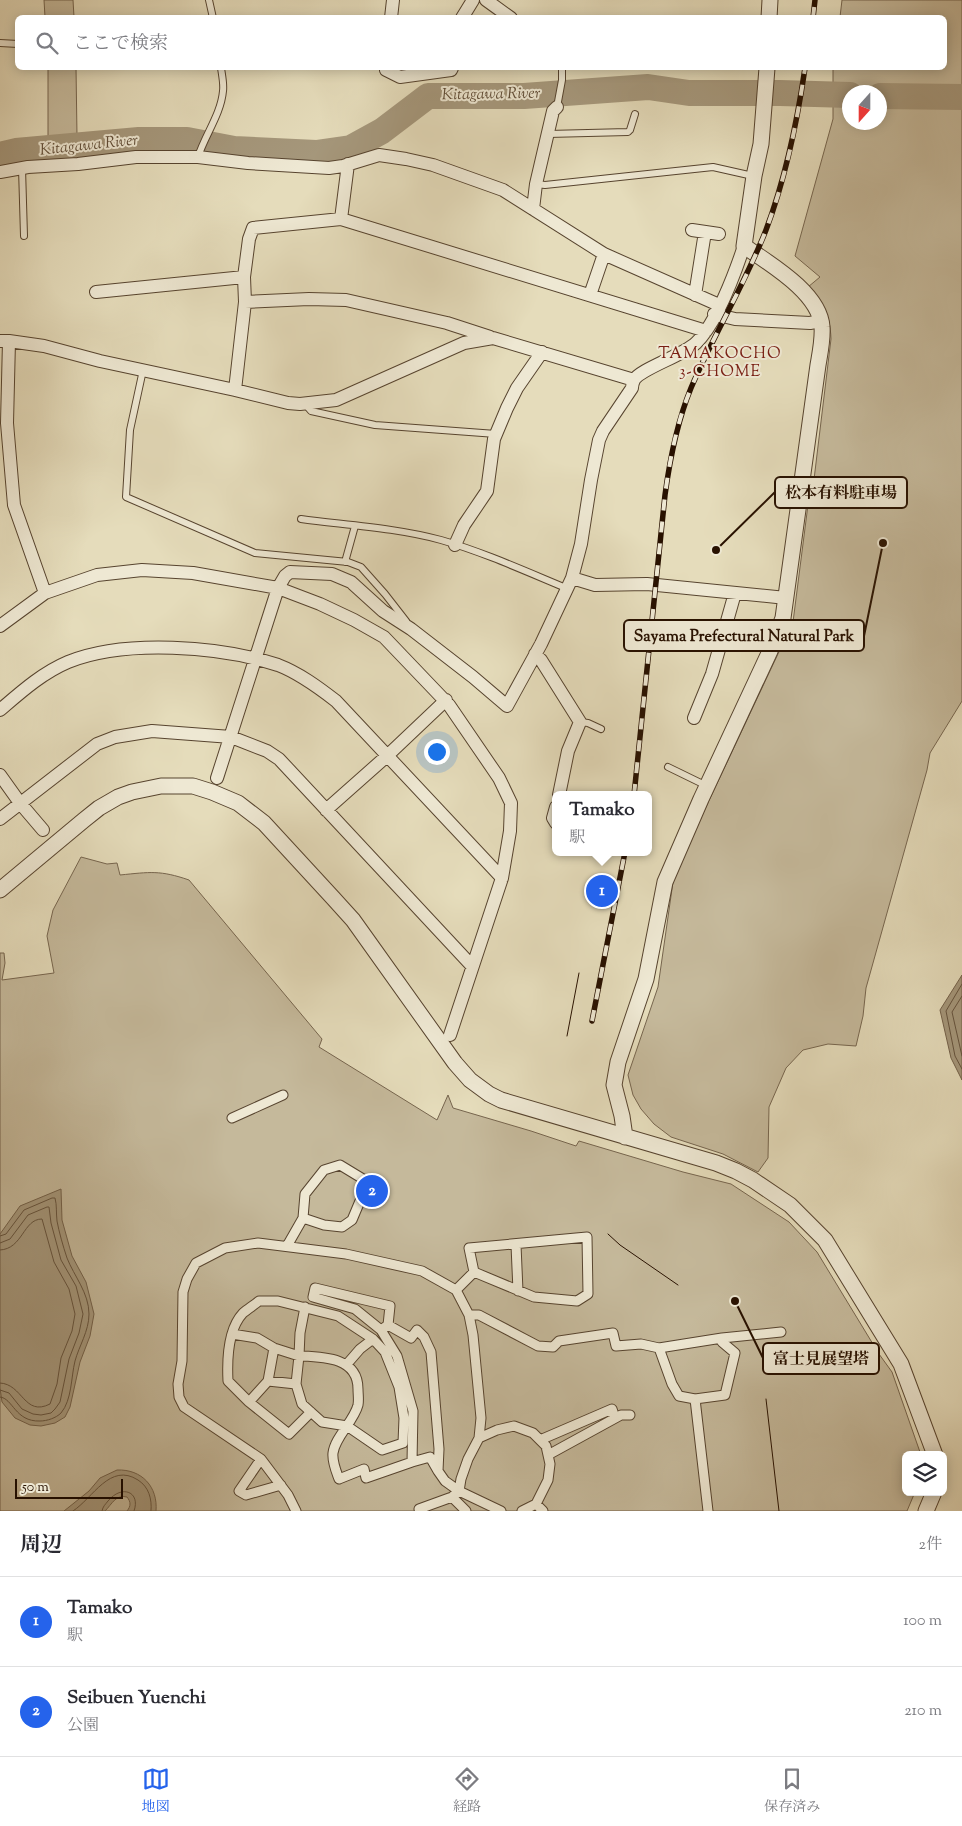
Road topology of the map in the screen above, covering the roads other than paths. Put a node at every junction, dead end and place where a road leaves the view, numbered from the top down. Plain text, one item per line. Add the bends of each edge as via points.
1 (209, 0) edge
2 (393, 0) edge
3 (473, 0) edge
4 (486, 0) edge
5 (770, 0) edge
6 (212, 15) edge
7 (391, 15) edge
8 (464, 15) edge
9 (507, 15) edge
10 (770, 15) edge
11 (0, 44) edge
12 (15, 44) edge
13 (221, 70) edge
14 (386, 70) edge
15 (451, 70) edge
16 (562, 70) edge
17 (767, 70) edge
18 (557, 107) joint
19 (635, 114) dead end
20 (548, 134) junction
21 (199, 155) junction
22 (348, 164) junction
23 (22, 168) junction
24 (0, 172) edge
25 (754, 176) junction
26 (536, 184) junction
27 (533, 208) junction
28 (341, 219) junction
29 (692, 230) dead end
30 (705, 232) junction
31 (719, 234) dead end
32 (24, 236) dead end
33 (744, 246) junction
34 (604, 254) junction
35 (244, 277) junction
36 (96, 292) dead end
37 (590, 295) junction
38 (695, 295) junction
39 (245, 302) junction
40 (717, 310) junction
41 (822, 321) junction
42 (706, 331) junction
43 (493, 338) junction
44 (4, 341) edge
45 (542, 352) junction
46 (144, 370) junction
47 (634, 380) junction
48 (235, 390) junction
49 (305, 404) junction
50 (4, 426) edge
51 (496, 434) junction
52 (301, 519) dead end
53 (355, 526) junction
54 (454, 545) junction
55 (344, 562) junction
56 (569, 583) junction
57 (278, 588) junction
58 (45, 593) junction
59 (735, 593) junction
60 (786, 598) junction
61 (0, 626) edge
62 (411, 629) junction
63 (535, 654) junction
64 (255, 659) junction
65 (446, 700) junction
66 (0, 710) edge
67 (694, 718) dead end
68 (580, 722) junction
69 (601, 729) dead end
70 (230, 737) junction
71 (388, 755) junction
72 (668, 767) dead end
73 (0, 775) edge
74 (217, 778) dead end
75 (707, 786) junction
76 (560, 791) edge
77 (20, 803) junction
78 (326, 810) junction
79 (0, 819) edge
80 (43, 830) dead end
81 (502, 878) junction
82 (0, 890) edge
83 (472, 966) junction
84 (450, 1035) dead end
85 (283, 1095) dead end
86 (232, 1118) dead end
87 (625, 1137) junction
88 (303, 1218) junction
89 (516, 1245) junction
90 (287, 1246) junction
91 (474, 1272) junction
92 (456, 1290) junction
93 (518, 1291) junction
94 (305, 1308) junction
95 (469, 1315) junction
96 (382, 1327) junction
97 (781, 1332) dead end
98 (232, 1334) junction
99 (371, 1337) junction
100 (722, 1338) junction
101 (274, 1348) junction
102 (659, 1348) junction
103 (299, 1356) junction
104 (347, 1364) junction
105 (268, 1382) junction
106 (296, 1384) junction
107 (695, 1399) junction
108 (249, 1402) junction
109 (311, 1412) junction
110 (630, 1415) dead end
111 (615, 1418) junction
112 (347, 1426) junction
113 (479, 1438) junction
114 (540, 1440) junction
115 (934, 1451) edge
116 (548, 1455) junction
117 (261, 1459) junction
118 (412, 1462) junction
119 (438, 1471) junction
120 (281, 1485) junction
121 (456, 1494) junction
122 (932, 1496) edge
123 (528, 1507) edge
124 (418, 1509) dead end
125 (296, 1511) edge
126 (466, 1511) edge
127 (501, 1511) edge
128 (543, 1511) edge
129 (708, 1511) edge
130 (926, 1511) edge

1 - 6 lane
2 - 7 street
3 - 8 street
4 - 9 street
5 - 10 street
11 - 12 lane
13 - 21 lane via 223,91 216,117
14 - 15 street via 400,77
16 - 18 lane
17 - 25 street via 761,144
18 - 20 street
19 - 20 lane via 628,132
20 - 26 street
21 - 22 street via 248,164 330,168
21 - 23 street via 136,156
22 - 27 street via 379,155 406,158 486,182
22 - 28 street
23 - 24 street
23 - 32 lane
25 - 26 lane via 713,166
25 - 33 street
26 - 27 street
27 - 34 street
28 - 35 street via 253,228
28 - 37 street
29 - 30 street
30 - 31 street
30 - 38 street
33 - 40 street
33 - 41 street via 806,294
34 - 37 street
34 - 38 street
35 - 36 street
35 - 39 street
37 - 42 street
38 - 40 street
39 - 43 street via 346,300 447,323
39 - 48 street
40 - 41 street via 735,319
40 - 42 street
41 - 60 street
42 - 47 street via 685,352 642,372
43 - 45 street
43 - 49 street via 464,343 336,400
44 - 46 street via 44,346
44 - 50 street
45 - 47 street
45 - 51 street via 517,388
46 - 48 street
46 - 55 lane via 130,430 126,497 256,553
47 - 56 street via 600,440 581,544
48 - 49 street via 288,404
49 - 51 lane via 311,411 375,426
50 - 58 street via 14,505
51 - 54 street via 487,490
52 - 53 lane
53 - 54 lane
53 - 55 lane
54 - 56 lane
55 - 62 lane via 361,567
56 - 59 street via 647,584
56 - 63 street
57 - 58 street via 193,573 142,570 97,575
57 - 62 street via 290,572 332,574 351,582 383,611
57 - 64 street
57 - 65 street via 320,604 384,637
58 - 61 street
59 - 60 street
59 - 67 street via 712,674
60 - 75 street via 783,618 770,651
62 - 63 street via 507,706
63 - 68 street
64 - 66 street via 193,648 129,648 95,653 66,663 35,681
64 - 70 street
64 - 71 street via 280,666 312,683 336,701
65 - 71 street
65 - 81 street via 494,770 511,803
68 - 69 lane
68 - 76 street via 568,750
70 - 74 street
70 - 77 street via 152,731 115,737 97,744
70 - 78 street via 279,759
71 - 78 street
71 - 81 street
72 - 75 lane
73 - 77 street
75 - 87 street via 665,882 646,979 618,1062 614,1085
77 - 79 street
77 - 80 street
78 - 83 street
81 - 83 street
82 - 87 street via 91,814 118,797 147,788 177,785 194,786 225,797 264,823 353,920 444,1049 470,1080 502,1100
83 - 84 street
85 - 86 street
87 - 115 street via 736,1171 790,1204 805,1218 829,1245 901,1364
88 - 88 street via 305,1194 324,1170 340,1165 368,1182 352,1220 342,1227
88 - 90 street
89 - 91 street via 469,1248
89 - 93 street
89 - 93 street via 587,1237 588,1294 577,1301 534,1297
90 - 92 street via 346,1254 422,1271
90 - 117 street via 258,1243 225,1248 196,1263 183,1292 179,1397 184,1407
91 - 92 street
91 - 93 street
92 - 95 street
94 - 98 street via 278,1301 259,1301 242,1314
94 - 99 street via 338,1316
94 - 103 street
95 - 102 street via 479,1315 538,1346 554,1347 559,1341 613,1333 616,1346 641,1344
95 - 113 street via 481,1413
96 - 96 street via 355,1309 313,1296 315,1288 390,1306
96 - 99 street via 374,1329 356,1316 353,1320 372,1332
96 - 118 street via 397,1356 413,1411
96 - 119 street via 411,1338 417,1330 431,1352
97 - 100 street
98 - 101 street via 257,1338
98 - 108 street via 227,1357 228,1381
99 - 104 street
99 - 112 street via 385,1352 399,1387 404,1443 382,1450
100 - 102 street
100 - 107 street via 734,1353 725,1395
101 - 103 street
101 - 105 street
102 - 107 street via 679,1396
103 - 104 street via 325,1357
103 - 106 street
104 - 112 street via 358,1379 358,1405
105 - 106 street
105 - 108 street
106 - 109 street via 302,1404
107 - 129 street
108 - 109 street via 288,1434
109 - 112 street via 322,1422
110 - 111 street
111 - 114 street via 612,1409
111 - 116 street
112 - 118 street via 333,1451 338,1479 364,1469 366,1478
113 - 114 street via 514,1426 533,1433
113 - 121 street
114 - 116 street
116 - 123 street via 548,1480
117 - 120 street
117 - 120 street via 239,1491 246,1495
118 - 119 street via 430,1457
119 - 121 street
120 - 125 street
121 - 124 street
121 - 126 street
121 - 127 street
122 - 130 street
123 - 128 street

